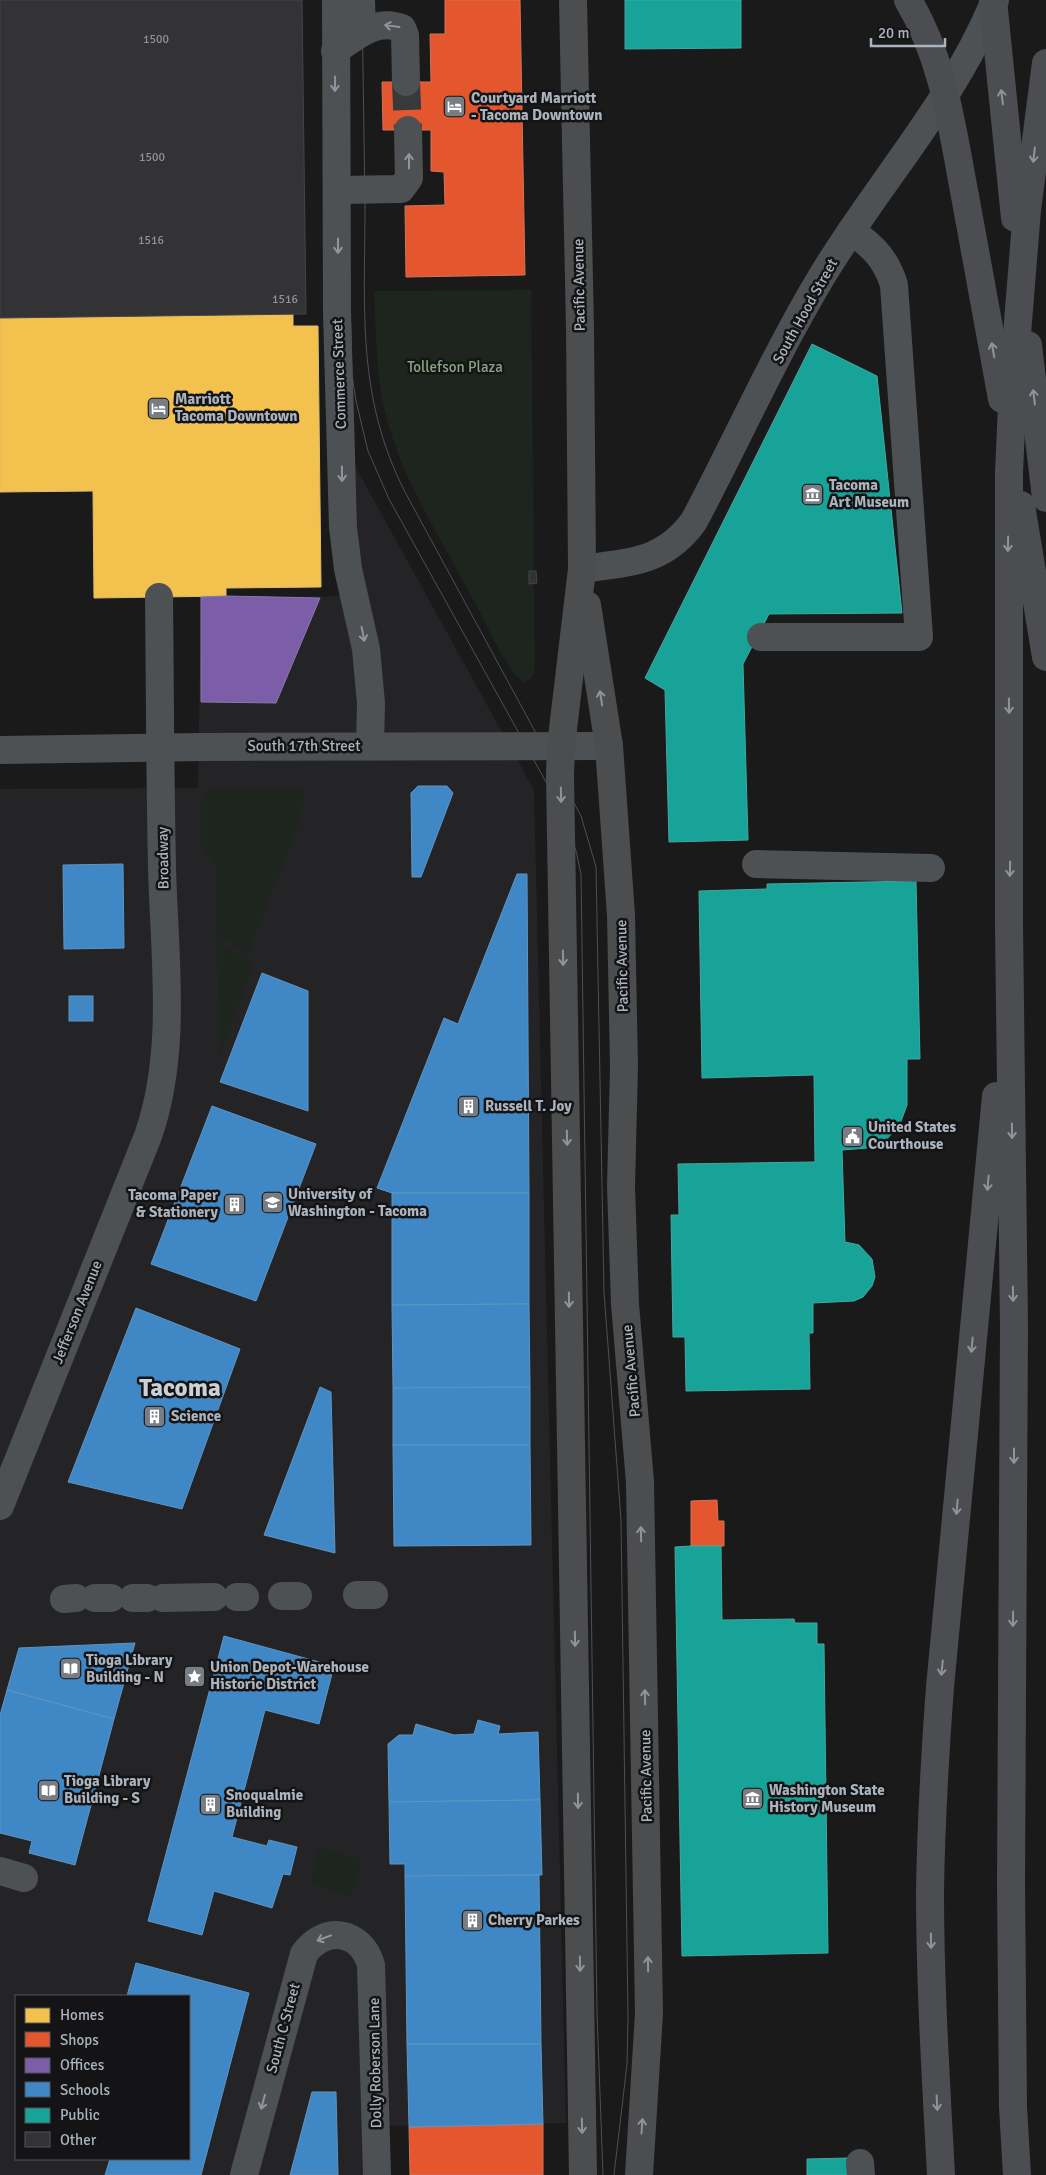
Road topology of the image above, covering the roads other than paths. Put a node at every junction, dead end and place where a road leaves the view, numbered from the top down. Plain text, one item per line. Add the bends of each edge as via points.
1 (336, 0) edge
2 (361, 0) edge
3 (573, 0) edge
4 (908, 0) edge
5 (994, 0) edge
6 (362, 31) junction
7 (336, 51) junction
8 (1046, 67) edge
9 (406, 82) tunnel mouth
10 (408, 130) tunnel mouth
11 (338, 190) junction
12 (851, 231) junction
13 (1046, 498) edge
14 (582, 569) junction
15 (159, 597) dead end
16 (761, 637) dead end
17 (1046, 657) edge
18 (370, 746) junction
19 (561, 746) junction
20 (609, 746) junction
21 (161, 747) junction
22 (0, 750) edge
23 (756, 864) dead end
24 (931, 868) dead end
25 (1009, 925) junction
26 (155, 1117) joint
27 (2, 1495) edge
28 (287, 1596) dead end
29 (113, 1598) dead end
30 (366, 1952) joint
31 (244, 2175) edge
32 (377, 2175) edge
33 (583, 2175) edge
34 (639, 2175) edge
35 (941, 2175) edge
36 (1017, 2175) edge

1 - 7 street, Commerce Street
2 - 6 street
3 - 14 main road, Pacific Avenue
17 -> 4 highway via 1016,472 952,125 940,73 928,39
5 - 12 street, South Hood Street via 970,54 950,88
13 -> 5 highway
6 - 7 street
9 -> 6 street via 402,28 392,24
7 -> 11 street, Commerce Street
8 -> 25 highway via 1027,210 1009,472
11 -> 10 street via 401,189 409,178
11 -> 18 street, Commerce Street via 337,312 343,527 348,569 366,649 371,703
12 - 14 street, South Hood Street via 822,277 685,534 652,557
12 - 16 street via 882,257 894,285 919,637
14 - 19 main road, Pacific Avenue
20 -> 14 main road, Pacific Avenue
15 - 21 street, Broadway
18 - 19 street, South 17th Street
18 - 21 street, South 17th Street
19 - 20 street, South 17th Street
19 -> 33 main road, Pacific Avenue
34 -> 20 main road, Pacific Avenue via 648,2013 644,1622 640,1482 625,1304 621,1186 624,1067 621,916
21 - 22 street, South 17th Street
21 - 26 street, Broadway via 166,1044
23 - 24 street
25 -> 35 highway via 934,1772 930,1892
25 -> 36 highway via 1014,1327 1011,1893 1013,2107
26 - 27 street, Jefferson Avenue
28 - 29 street
30 -> 31 street, South C Street via 342,1935 332,1935 310,1945 304,1954
30 - 32 street, Dolly Roberson Lane via 371,1965 374,2013

